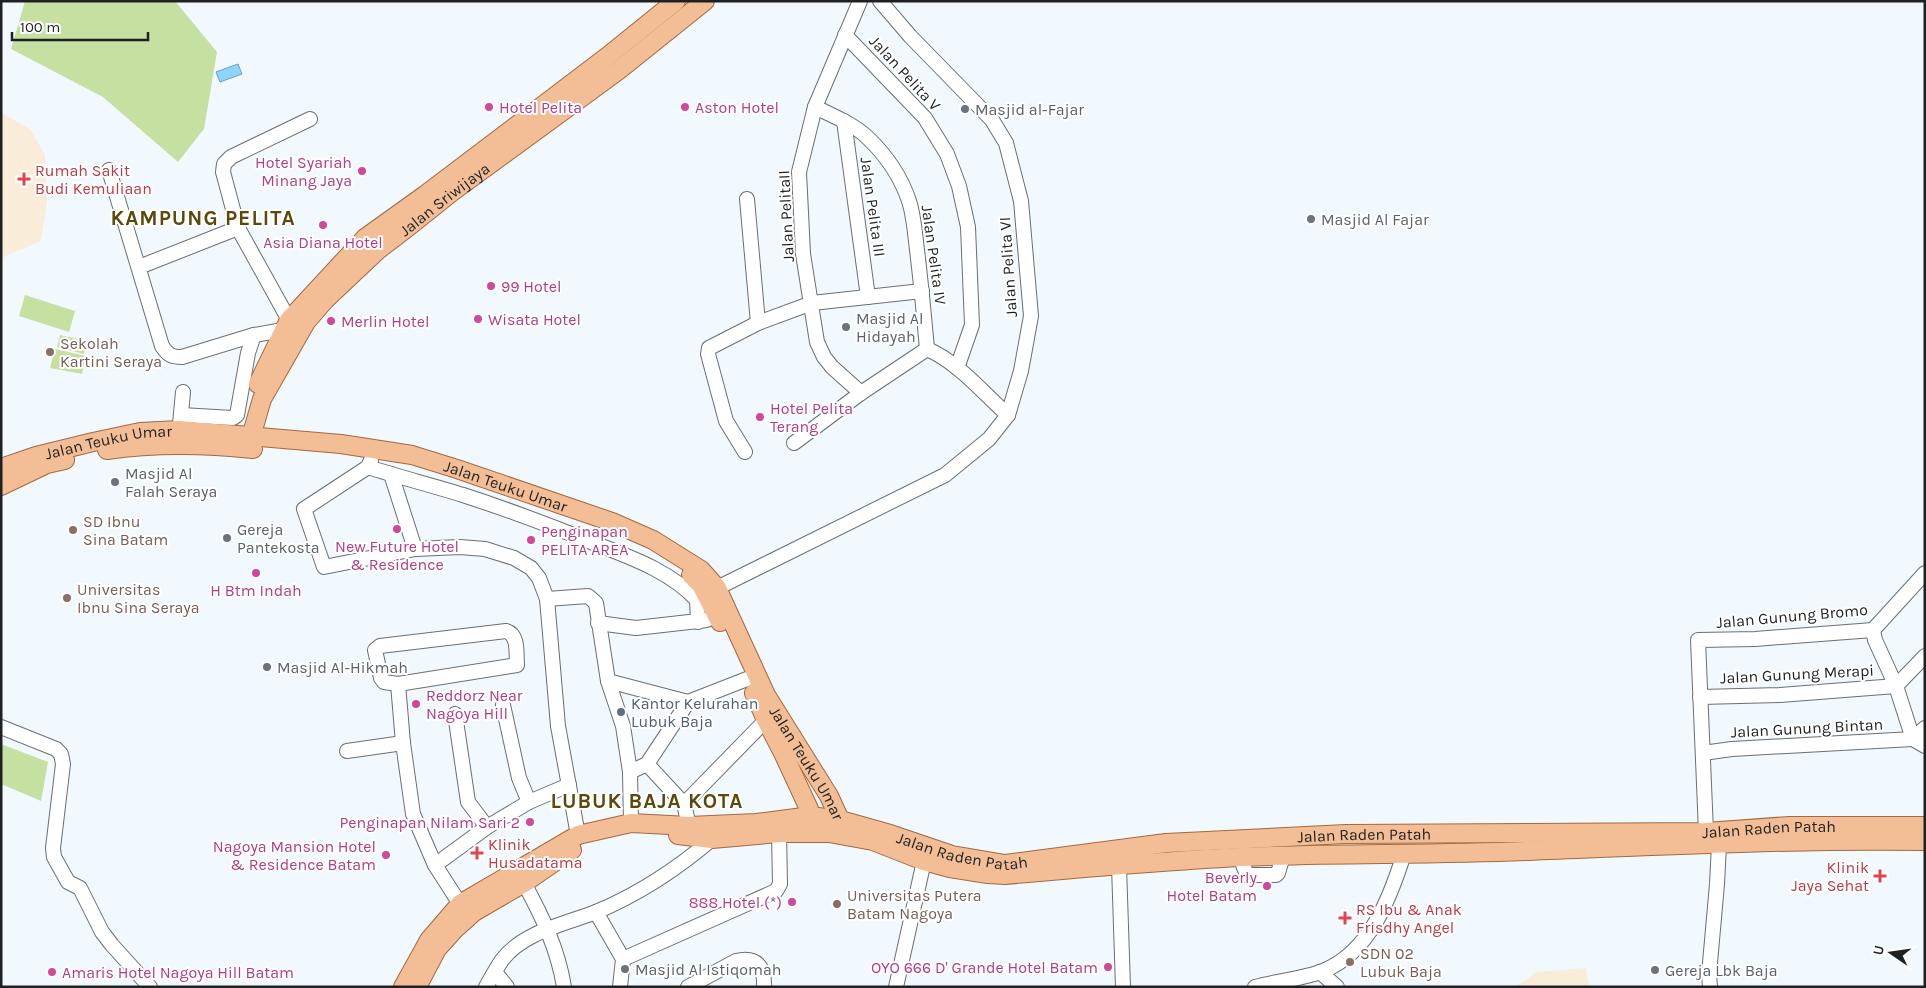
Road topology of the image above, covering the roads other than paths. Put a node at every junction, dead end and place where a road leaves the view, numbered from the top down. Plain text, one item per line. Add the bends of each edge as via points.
1 (676, 1) edge
2 (705, 1) edge
3 (860, 1) edge
4 (880, 1) edge
5 (845, 35) junction
6 (562, 89) junction
7 (573, 104) junction
8 (815, 107) junction
9 (310, 119) dead end
10 (844, 121) junction
11 (109, 170) dead end
12 (747, 199) dead end
13 (403, 220) junction
14 (238, 228) junction
15 (139, 266) junction
16 (922, 291) junction
17 (868, 297) junction
18 (812, 302) junction
19 (758, 323) junction
20 (286, 325) junction
21 (254, 335) junction
22 (927, 348) junction
23 (957, 368) junction
24 (183, 392) dead end
25 (861, 392) junction
26 (1008, 415) junction
27 (180, 422) junction
28 (245, 442) junction
29 (794, 443) dead end
30 (744, 452) dead end
31 (370, 464) junction
32 (1, 468) edge
33 (391, 474) junction
34 (1, 486) edge
35 (415, 549) junction
36 (1925, 573) edge
37 (717, 588) junction
38 (546, 599) junction
39 (718, 618) junction
40 (698, 622) junction
41 (598, 623) junction
42 (1873, 630) junction
43 (1925, 656) edge
44 (747, 680) junction
45 (608, 681) junction
46 (398, 684) junction
47 (1896, 686) junction
48 (1700, 697) junction
49 (688, 702) junction
50 (503, 705) dead end
51 (455, 714) dead end
52 (766, 720) junction
53 (1, 727) edge
54 (1925, 728) edge
55 (403, 743) junction
56 (1919, 743) edge
57 (347, 751) dead end
58 (1702, 754) junction
59 (646, 764) junction
60 (630, 772) junction
61 (569, 785) junction
62 (529, 802) junction
63 (684, 804) junction
64 (631, 823) junction
65 (812, 824) junction
66 (689, 826) junction
67 (1925, 826) edge
68 (486, 827) junction
69 (840, 827) junction
70 (779, 832) junction
71 (1706, 832) junction
72 (1789, 833) junction
73 (1346, 834) junction
74 (578, 835) junction
75 (712, 838) junction
76 (1925, 841) edge
77 (1719, 845) junction
78 (1404, 854) junction
79 (1346, 855) junction
80 (924, 861) junction
81 (435, 865) junction
82 (1119, 866) junction
83 (524, 883) junction
84 (460, 904) junction
85 (596, 912) junction
86 (548, 928) junction
87 (623, 959) junction
88 (495, 972) junction
89 (1320, 972) junction
90 (150, 987) edge
91 (403, 987) edge
92 (417, 987) edge
93 (486, 987) edge
94 (507, 987) edge
95 (564, 987) edge
96 (620, 987) edge
97 (688, 987) edge
98 (764, 987) edge
99 (896, 987) edge
100 (1122, 987) edge
101 (1255, 987) edge
102 (1337, 987) edge
103 (1710, 987) edge

1 - 6 main road, Jalan Sriwijaya
2 - 7 main road, Jalan Sriwijaya
3 - 5 street, Jalan PelitaII
4 - 26 street, Jalan Pelita VI via 992,120 1006,143 1020,201 1031,316 1021,371
5 - 8 street, Jalan PelitaII
5 - 23 street, Jalan Pelita V via 925,118 948,154 959,186 968,228 972,325
6 - 7 main road
6 - 13 main road, Jalan Sriwijaya
7 - 13 main road, Jalan Sriwijaya
8 - 10 street, Jalan Pelita IV
8 - 18 street, Jalan PelitaII via 799,172 803,254
9 - 14 street via 231,156 224,164 222,172
10 - 16 street, Jalan Pelita IV via 867,136 902,183 915,229
10 - 17 street, Jalan Pelita III
11 - 15 street
12 - 19 street
13 - 20 main road, Jalan Sriwijaya via 365,238
13 - 28 main road, Jalan Sriwijaya via 378,250 306,322 262,399
14 - 15 street
14 - 20 street
15 - 21 street via 167,354 182,357
16 - 17 street
16 - 22 street, Jalan Pelita IV
17 - 18 street
18 - 19 street
18 - 25 street, Jalan PelitaII via 817,342 824,357
19 - 30 street via 712,346 708,354 726,421
20 - 21 street
20 - 28 main road, Jalan Sriwijaya via 254,394
21 - 27 street via 237,415
22 - 23 street
22 - 25 street
23 - 26 street
24 - 27 street
25 - 29 street
26 - 37 street, Jalan Pelita VI via 989,439 945,475
27 - 28 main road, Jalan Teuku Umar
27 - 32 main road, Jalan Teuku Umar via 36,456
28 - 31 main road, Jalan Teuku Umar
28 - 34 main road, Jalan Teuku Umar via 127,447 86,454 47,464
28 - 37 main road, Jalan Teuku Umar via 341,444 412,455 612,522 653,540 701,570
31 - 33 street
31 - 35 street via 304,509 324,567
31 - 39 main road, Jalan Teuku Umar via 387,461 453,476 612,532 679,564 701,586
33 - 35 street
33 - 40 street via 538,521 664,573 684,586 697,600
35 - 38 street via 485,549 514,558 531,568 539,578
36 - 42 street, Jalan Gunung Bromo
37 - 69 main road, Jalan Teuku Umar via 766,695 829,796
38 - 41 street via 588,596 596,603
38 - 61 street via 558,726
39 - 40 street
39 - 44 main road, Jalan Teuku Umar
40 - 41 street via 636,628
41 - 45 street
42 - 47 street
42 - 48 street, Jalan Gunung Bromo via 1698,640
43 - 47 street
44 - 49 street
44 - 52 main road, Jalan Teuku Umar
45 - 49 street
45 - 60 street via 623,726
46 - 46 street via 518,665 515,638 506,631 376,648 382,680
46 - 55 street
47 - 48 street, Jalan Gunung Merapi
47 - 56 street
48 - 58 street
49 - 59 street
50 - 62 street via 519,778
51 - 68 street via 468,802
52 - 63 street
52 - 65 main road, Jalan Teuku Umar via 784,754
53 - 90 street via 61,754 63,764 54,857 68,882 80,888 107,939
54 - 56 street
55 - 57 street
55 - 81 street via 413,814
56 - 58 street, Jalan Gunung Bintan via 1732,749
58 - 71 street
59 - 60 street
59 - 63 street
60 - 64 street
61 - 62 street
61 - 74 street
62 - 68 street
63 - 66 street
64 - 66 main road
64 - 74 main road
65 - 66 main road
65 - 69 main road, Jalan Raden Patah
65 - 70 main road
67 - 72 main road, Jalan Raden Patah
68 - 81 street
69 - 73 main road, Jalan Raden Patah via 890,834 952,856 1005,864 1166,843
69 - 80 main road, Jalan Raden Patah
70 - 75 main road
70 - 87 street via 780,884 776,891
71 - 72 main road, Jalan Raden Patah
71 - 73 main road, Jalan Raden Patah
72 - 76 main road, Jalan Raden Patah
72 - 77 main road, Jalan Raden Patah
73 - 79 main road
74 - 84 main road
75 - 83 main road via 627,833 595,840 578,847
75 - 85 street via 667,875
77 - 78 main road, Jalan Raden Patah
77 - 103 street
78 - 79 main road, Jalan Raden Patah
78 - 89 street via 1389,899 1367,934 1335,966
79 - 82 main road, Jalan Raden Patah via 1240,857
80 - 82 main road, Jalan Raden Patah via 978,873 1005,875
80 - 99 street
81 - 84 street
82 - 100 street
83 - 86 street
83 - 92 main road via 474,912 454,929 437,949
84 - 91 main road via 429,940
85 - 86 street
85 - 87 street
86 - 88 street via 513,949
86 - 95 street
87 - 96 street
88 - 93 street
88 - 94 street
89 - 101 street
89 - 102 street
97 - 98 street via 745,959 760,966 765,978

